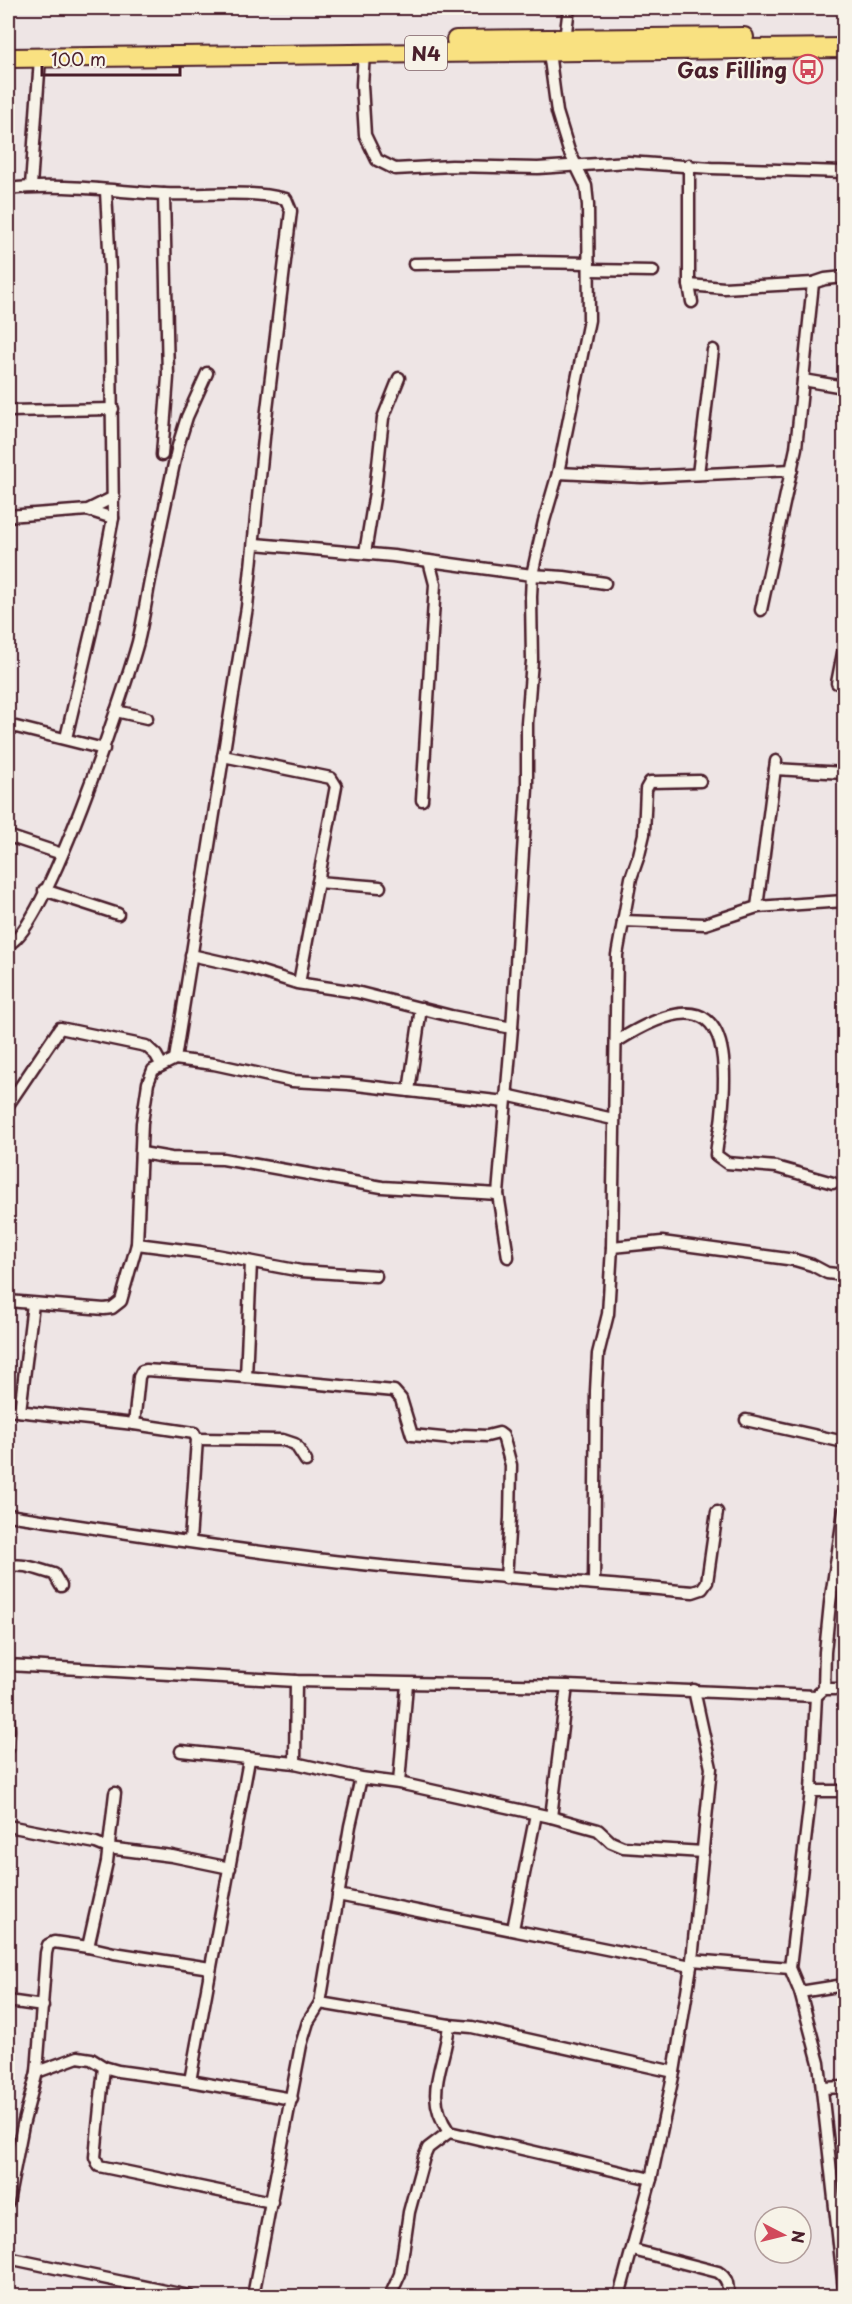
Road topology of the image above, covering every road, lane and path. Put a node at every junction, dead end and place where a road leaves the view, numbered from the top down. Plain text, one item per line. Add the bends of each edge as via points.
1 (569, 8) edge
2 (844, 35) edge
3 (565, 39) junction
4 (8, 46) edge
5 (844, 48) edge
6 (549, 52) junction
7 (364, 53) junction
8 (8, 58) edge
9 (40, 58) junction
10 (689, 165) junction
11 (578, 167) junction
12 (844, 172) edge
13 (31, 186) junction
14 (8, 189) edge
15 (106, 191) junction
16 (164, 194) junction
17 (414, 264) dead end
18 (589, 266) junction
19 (653, 271) dead end
20 (844, 277) edge
21 (813, 284) junction
22 (689, 285) junction
23 (692, 302) dead end
24 (713, 350) dead end
25 (207, 374) dead end
26 (399, 378) dead end
27 (803, 380) junction
28 (844, 387) edge
29 (113, 409) junction
30 (8, 411) edge
31 (162, 455) dead end
32 (792, 470) junction
33 (558, 473) junction
34 (698, 474) junction
35 (114, 497) junction
36 (88, 510) junction
37 (8, 516) edge
38 (113, 518) junction
39 (255, 544) junction
40 (365, 553) junction
41 (429, 561) junction
42 (532, 575) junction
43 (605, 583) dead end
44 (761, 610) dead end
45 (844, 648) edge
46 (837, 683) dead end
47 (116, 711) junction
48 (147, 718) dead end
49 (8, 725) edge
50 (66, 738) junction
51 (104, 749) junction
52 (223, 756) junction
53 (844, 773) edge
54 (700, 781) dead end
55 (422, 800) dead end
56 (8, 836) edge
57 (62, 854) junction
58 (318, 882) junction
59 (380, 887) dead end
60 (45, 890) junction
61 (844, 901) edge
62 (757, 907) junction
63 (118, 914) dead end
64 (623, 921) junction
65 (8, 944) edge
66 (191, 955) junction
67 (299, 983) junction
68 (421, 1008) junction
69 (512, 1028) junction
70 (616, 1042) junction
71 (174, 1059) junction
72 (161, 1064) junction
73 (8, 1084) edge
74 (19, 1089) junction
75 (409, 1091) junction
76 (505, 1099) junction
77 (8, 1106) edge
78 (613, 1119) junction
79 (142, 1153) junction
80 (833, 1183) dead end
81 (498, 1194) junction
82 (137, 1244) junction
83 (612, 1247) junction
84 (508, 1257) dead end
85 (251, 1262) junction
86 (844, 1275) edge
87 (376, 1276) dead end
88 (8, 1301) edge
89 (33, 1304) junction
90 (246, 1377) junction
91 (8, 1410) edge
92 (20, 1411) junction
93 (746, 1420) dead end
94 (134, 1424) junction
95 (197, 1438) junction
96 (844, 1442) edge
97 (306, 1461) dead end
98 (844, 1511) edge
99 (717, 1512) dead end
100 (8, 1515) edge
101 (190, 1541) junction
102 (8, 1567) edge
103 (506, 1578) junction
104 (594, 1583) junction
105 (61, 1586) dead end
106 (8, 1665) edge
107 (296, 1681) junction
108 (407, 1684) junction
109 (567, 1686) junction
110 (844, 1689) edge
111 (694, 1690) junction
112 (820, 1692) junction
113 (8, 1709) edge
114 (8, 1730) edge
115 (8, 1749) edge
116 (181, 1751) dead end
117 (249, 1760) junction
118 (295, 1763) junction
119 (361, 1778) junction
120 (399, 1783) junction
121 (811, 1791) junction
122 (844, 1791) edge
123 (115, 1793) dead end
124 (536, 1814) junction
125 (551, 1817) junction
126 (8, 1826) edge
127 (108, 1848) junction
128 (703, 1852) junction
129 (230, 1868) junction
130 (338, 1895) junction
131 (513, 1929) junction
132 (88, 1947) junction
133 (692, 1963) junction
134 (210, 1968) junction
135 (790, 1968) junction
136 (844, 1985) edge
137 (800, 1992) junction
138 (8, 2001) edge
139 (320, 2003) junction
140 (43, 2006) junction
141 (449, 2025) junction
142 (104, 2067) junction
143 (37, 2072) junction
144 (674, 2072) junction
145 (190, 2081) junction
146 (844, 2087) edge
147 (823, 2088) junction
148 (292, 2099) junction
149 (449, 2132) junction
150 (651, 2179) junction
151 (8, 2202) edge
152 (272, 2202) junction
153 (633, 2250) junction
154 (8, 2258) edge
155 (844, 2289) edge
156 (189, 2296) edge
157 (253, 2296) edge
158 (390, 2296) edge
159 (619, 2296) edge
160 (728, 2296) edge

1 - 3 street
2 - 3 highway, N4
3 - 4 highway, N4
5 - 6 highway, N4
6 - 7 highway, N4
6 - 11 street via 557,112
7 - 9 highway, N4
7 - 11 street via 365,135 377,160 395,169
8 - 9 highway, N4
9 - 13 street
10 - 11 street via 628,162
10 - 12 street
10 - 22 street
11 - 18 street via 586,186
13 - 14 street
13 - 15 street
15 - 16 street
15 - 29 street
16 - 31 street via 168,377
16 - 39 street via 273,196 286,199 291,212
17 - 18 street
18 - 19 street
18 - 33 street via 589,320
20 - 21 street
21 - 22 street via 724,288
21 - 27 street
22 - 23 street
24 - 34 street
25 - 47 street via 178,446 138,640
26 - 40 street via 383,418
27 - 28 street
27 - 32 street
29 - 30 street
29 - 35 street
32 - 34 street
32 - 44 street
33 - 34 street via 642,477
33 - 42 street
35 - 36 street
35 - 38 street
36 - 37 street
36 - 38 street
38 - 50 street via 92,632
39 - 40 street
39 - 52 street
40 - 41 street
41 - 42 street
41 - 55 street via 435,584
42 - 43 street
42 - 69 street via 532,661
45 - 46 street
47 - 48 street
47 - 51 street
49 - 50 street
50 - 51 street
51 - 57 street
52 - 58 street via 334,781
52 - 66 street
53 - 62 street via 775,765
54 - 64 street via 650,782 646,789 644,834
56 - 57 street
57 - 60 street
58 - 59 street
58 - 67 street
60 - 63 street
60 - 65 street via 27,927
61 - 62 street
62 - 64 street via 705,924
64 - 70 street via 617,955
66 - 67 street
66 - 71 street
67 - 68 street
68 - 69 street
68 - 75 street
69 - 76 street
70 - 78 street
70 - 80 street via 659,1018 696,1013 707,1019 718,1033 723,1050 722,1116 716,1155 727,1163 776,1167
71 - 72 street
71 - 75 street via 292,1081
72 - 74 street via 146,1046 60,1028
72 - 79 street via 153,1070 148,1083
73 - 74 street
74 - 77 street
75 - 76 street
76 - 78 street
76 - 81 street
78 - 83 street
79 - 81 street via 223,1159 382,1187
79 - 82 street
81 - 84 street
82 - 85 street
82 - 89 street via 121,1301 112,1308
83 - 86 street via 662,1242 795,1260
83 - 104 street via 608,1314 598,1354 596,1391
85 - 87 street via 302,1271
85 - 90 street
88 - 89 street
89 - 92 street
90 - 94 street via 142,1371
90 - 103 street via 394,1391 401,1399 412,1435 452,1439 499,1433 511,1465
91 - 92 street
92 - 94 street
93 - 96 street
94 - 95 street via 187,1431
95 - 97 street via 283,1440 295,1444
95 - 101 street
98 - 112 street
99 - 104 street via 707,1582 702,1589 693,1592
100 - 101 street
101 - 103 street via 308,1558
102 - 105 street via 24,1566 54,1574
103 - 104 street
106 - 107 street
107 - 108 street
107 - 118 street
108 - 109 street
108 - 120 street
109 - 111 street
109 - 125 street
110 - 112 street
111 - 112 street
111 - 128 street via 711,1768
112 - 121 street
113 - 114 street
114 - 115 street
116 - 117 street
117 - 118 street
117 - 129 street
118 - 119 street
119 - 120 street
119 - 130 street
120 - 124 street
121 - 122 street
121 - 135 street
123 - 127 street
124 - 125 street
124 - 131 street
125 - 128 street via 598,1830 616,1845
126 - 127 street
127 - 129 street
127 - 132 street
128 - 133 street
129 - 134 street
130 - 131 street
130 - 139 street
131 - 133 street
132 - 134 street
132 - 140 street via 54,1942 48,1945
133 - 135 street
133 - 144 street
134 - 145 street
135 - 137 street
136 - 137 street
137 - 147 street
138 - 140 street
139 - 141 street
139 - 148 street via 308,2022 301,2045
140 - 143 street
141 - 144 street
141 - 149 street via 435,2094 436,2108
142 - 143 street via 78,2057
142 - 145 street
142 - 152 street via 95,2157 99,2166
143 - 151 street
144 - 150 street
145 - 148 street
146 - 147 street
147 - 155 street
148 - 152 street
149 - 150 street
149 - 158 street via 428,2148 424,2157 409,2212 400,2274
150 - 153 street
152 - 157 street
153 - 159 street
153 - 160 street via 718,2272 725,2276
154 - 156 street

